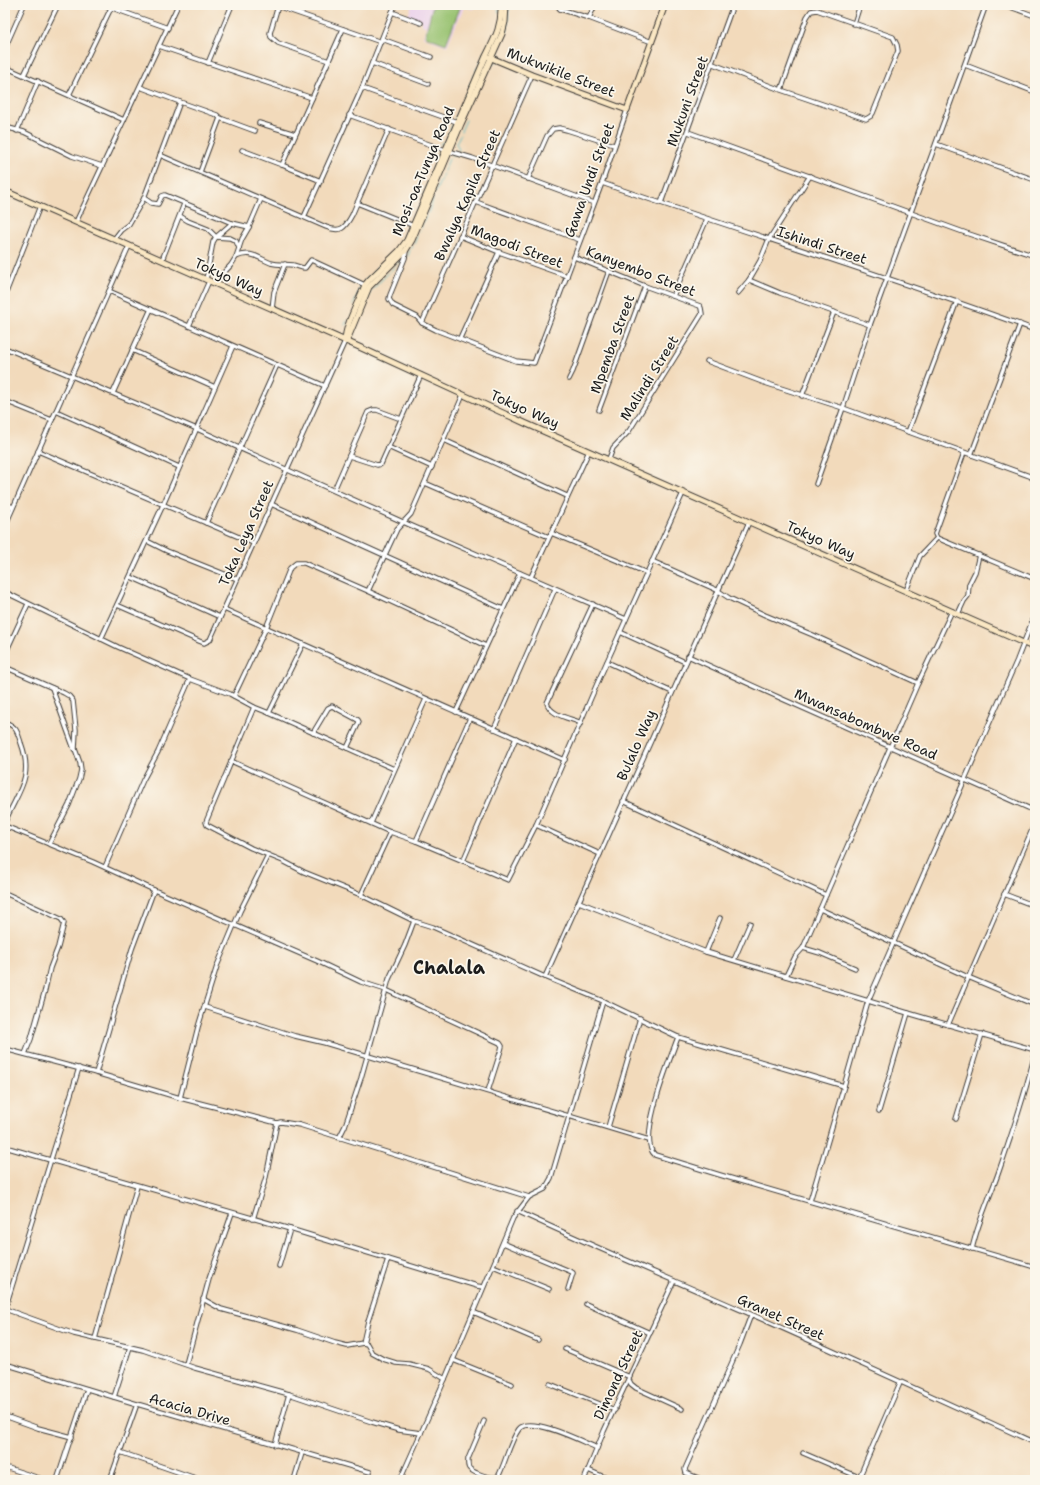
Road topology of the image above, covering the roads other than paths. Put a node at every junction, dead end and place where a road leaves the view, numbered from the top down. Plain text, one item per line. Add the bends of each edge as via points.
1 (24, 5) edge
2 (58, 5) edge
3 (104, 5) edge
4 (178, 5) edge
5 (232, 5) edge
6 (274, 5) edge
7 (395, 5) edge
8 (501, 5) edge
9 (506, 5) edge
10 (557, 5) edge
11 (594, 5) edge
12 (665, 5) edge
13 (733, 5) edge
14 (860, 5) edge
15 (986, 5) edge
16 (1004, 5) edge
17 (278, 6) junction
18 (111, 8) junction
19 (392, 12) junction
20 (1035, 16) edge
21 (589, 18) junction
22 (420, 23) dead end
23 (854, 24) junction
24 (168, 28) junction
25 (343, 29) junction
26 (381, 40) junction
27 (652, 42) junction
28 (159, 46) junction
29 (5, 48) edge
30 (431, 57) dead end
31 (488, 57) junction
32 (329, 61) junction
33 (208, 62) junction
34 (372, 63) junction
35 (712, 64) junction
36 (965, 65) junction
37 (5, 66) edge
38 (24, 75) junction
39 (532, 75) junction
40 (38, 81) junction
41 (428, 84) dead end
42 (140, 87) junction
43 (362, 88) junction
44 (781, 90) junction
45 (1035, 92) edge
46 (69, 95) junction
47 (312, 98) junction
48 (180, 102) junction
49 (627, 110) junction
50 (349, 115) junction
51 (220, 118) junction
52 (124, 120) junction
53 (457, 122) junction
54 (259, 123) dead end
55 (5, 127) edge
56 (389, 129) junction
57 (16, 131) junction
58 (255, 131) dead end
59 (688, 132) junction
60 (295, 134) junction
61 (936, 144) junction
62 (614, 145) junction
63 (242, 150) dead end
64 (448, 150) junction
65 (160, 154) junction
66 (282, 165) junction
67 (492, 165) junction
68 (102, 166) junction
69 (200, 172) junction
70 (810, 176) junction
71 (528, 179) junction
72 (1035, 180) edge
73 (321, 181) junction
74 (602, 183) junction
75 (5, 191) edge
76 (144, 198) junction
77 (261, 199) junction
78 (476, 202) junction
79 (357, 203) junction
80 (594, 203) junction
81 (661, 203) junction
82 (184, 204) junction
83 (40, 206) junction
84 (911, 212) junction
85 (180, 216) junction
86 (304, 217) junction
87 (707, 219) junction
88 (76, 222) junction
89 (232, 223) junction
90 (414, 226) junction
91 (249, 227) junction
92 (460, 236) junction
93 (216, 237) junction
94 (114, 239) junction
95 (769, 239) junction
96 (580, 240) junction
97 (129, 246) junction
98 (405, 248) junction
99 (239, 249) junction
100 (499, 252) junction
101 (1035, 256) edge
102 (236, 257) junction
103 (574, 257) junction
104 (162, 260) junction
105 (285, 264) junction
106 (609, 271) junction
107 (567, 276) junction
108 (887, 278) junction
109 (749, 280) junction
110 (210, 281) junction
111 (365, 285) junction
112 (645, 286) junction
113 (109, 291) junction
114 (738, 293) dead end
115 (5, 294) edge
116 (673, 296) junction
117 (957, 301) junction
118 (700, 306) joint
119 (272, 309) junction
120 (151, 310) junction
121 (834, 312) junction
122 (422, 323) junction
123 (1020, 324) junction
124 (870, 325) junction
125 (189, 326) junction
126 (348, 326) junction
127 (1035, 330) edge
128 (351, 332) junction
129 (334, 336) junction
130 (460, 338) junction
131 (345, 341) junction
132 (233, 346) junction
133 (357, 346) junction
134 (5, 348) edge
135 (132, 350) junction
136 (707, 361) dead end
137 (277, 365) junction
138 (72, 375) junction
139 (422, 375) junction
140 (569, 379) dead end
141 (325, 386) junction
142 (215, 387) junction
143 (113, 393) junction
144 (463, 395) junction
145 (802, 396) junction
146 (5, 401) edge
147 (843, 408) junction
148 (599, 410) dead end
149 (56, 411) junction
150 (401, 419) junction
151 (52, 420) junction
152 (197, 429) junction
153 (908, 432) junction
154 (444, 440) junction
155 (388, 447) junction
156 (239, 449) junction
157 (38, 451) junction
158 (589, 451) junction
159 (964, 453) junction
160 (971, 455) junction
161 (349, 456) junction
162 (608, 460) junction
163 (179, 467) junction
164 (432, 467) junction
165 (287, 469) junction
166 (1035, 470) edge
167 (1034, 478) edge
168 (425, 483) junction
169 (816, 484) dead end
170 (334, 490) junction
171 (683, 493) junction
172 (567, 496) junction
173 (5, 504) edge
174 (271, 504) junction
175 (163, 505) junction
176 (13, 507) junction
177 (403, 522) junction
178 (749, 522) junction
179 (206, 523) junction
180 (5, 526) edge
181 (550, 535) junction
182 (937, 538) junction
183 (147, 541) junction
184 (253, 543) junction
185 (384, 555) junction
186 (979, 555) junction
187 (652, 561) junction
188 (520, 573) junction
189 (647, 573) junction
190 (131, 577) junction
191 (531, 577) junction
192 (1035, 578) edge
193 (237, 579) junction
194 (555, 589) junction
195 (718, 590) junction
196 (368, 591) junction
197 (906, 591) junction
198 (5, 592) edge
199 (28, 604) junction
200 (593, 604) junction
201 (117, 605) junction
202 (224, 609) junction
203 (503, 609) junction
204 (952, 611) junction
205 (958, 614) junction
206 (1035, 614) edge
207 (220, 617) junction
208 (626, 618) junction
209 (266, 628) junction
210 (620, 632) junction
211 (101, 639) junction
212 (1024, 643) junction
213 (303, 644) junction
214 (486, 646) junction
215 (1035, 648) edge
216 (5, 654) edge
217 (688, 656) junction
218 (607, 662) junction
219 (685, 662) junction
220 (5, 667) edge
221 (190, 679) junction
222 (918, 683) junction
223 (52, 688) junction
224 (672, 692) junction
225 (234, 696) junction
226 (426, 699) junction
227 (254, 708) junction
228 (456, 712) junction
229 (269, 713) junction
230 (470, 718) junction
231 (5, 722) edge
232 (581, 723) junction
233 (494, 729) junction
234 (313, 733) junction
235 (516, 738) junction
236 (890, 747) junction
237 (347, 748) junction
238 (75, 751) junction
239 (565, 760) junction
240 (231, 761) junction
241 (394, 769) junction
242 (964, 780) junction
243 (623, 801) junction
244 (1035, 811) edge
245 (5, 822) edge
246 (371, 823) junction
247 (1035, 823) edge
248 (536, 825) junction
249 (5, 826) edge
250 (390, 832) junction
251 (416, 841) junction
252 (49, 844) junction
253 (600, 854) junction
254 (268, 855) junction
255 (463, 861) junction
256 (105, 867) junction
257 (154, 890) junction
258 (5, 893) edge
259 (1004, 894) junction
260 (361, 895) junction
261 (826, 895) junction
262 (579, 902) junction
263 (1035, 906) edge
264 (820, 909) junction
265 (720, 918) dead end
266 (414, 921) junction
267 (750, 923) dead end
268 (234, 925) junction
269 (892, 943) junction
270 (803, 948) junction
271 (706, 952) junction
272 (734, 960) junction
273 (855, 968) dead end
274 (786, 976) junction
275 (544, 977) junction
276 (968, 977) junction
277 (386, 990) junction
278 (603, 1001) junction
279 (868, 1001) junction
280 (1035, 1005) edge
281 (205, 1007) junction
282 (908, 1013) junction
283 (640, 1018) junction
284 (948, 1025) junction
285 (982, 1034) junction
286 (678, 1037) junction
287 (5, 1049) edge
288 (1035, 1050) edge
289 (25, 1054) junction
290 (1035, 1054) edge
291 (367, 1056) junction
292 (79, 1068) junction
293 (96, 1073) junction
294 (844, 1086) junction
295 (488, 1091) junction
296 (180, 1098) junction
297 (879, 1111) dead end
298 (569, 1115) junction
299 (956, 1119) dead end
300 (277, 1123) junction
301 (608, 1127) junction
302 (339, 1138) junction
303 (650, 1140) junction
304 (5, 1147) edge
305 (50, 1161) junction
306 (137, 1186) junction
307 (529, 1197) junction
308 (810, 1201) junction
309 (517, 1211) junction
310 (232, 1213) junction
311 (253, 1219) junction
312 (290, 1229) junction
313 (503, 1243) junction
314 (972, 1248) junction
315 (388, 1259) junction
316 (279, 1266) dead end
317 (493, 1266) junction
318 (1035, 1266) edge
319 (674, 1281) junction
320 (483, 1287) junction
321 (549, 1289) dead end
322 (568, 1289) dead end
323 (203, 1299) junction
324 (586, 1304) dead end
325 (473, 1312) junction
326 (751, 1315) junction
327 (650, 1333) junction
328 (95, 1339) junction
329 (538, 1340) dead end
330 (363, 1343) junction
331 (130, 1347) junction
332 (565, 1349) dead end
333 (453, 1360) junction
334 (5, 1364) edge
335 (186, 1364) junction
336 (445, 1379) junction
337 (629, 1379) junction
338 (900, 1383) junction
339 (512, 1384) dead end
340 (550, 1384) dead end
341 (87, 1389) junction
342 (289, 1394) junction
343 (114, 1397) junction
344 (137, 1404) junction
345 (682, 1409) dead end
346 (615, 1410) junction
347 (5, 1416) edge
348 (484, 1421) dead end
349 (421, 1432) junction
350 (72, 1437) junction
351 (1035, 1443) edge
352 (275, 1445) junction
353 (597, 1448) junction
354 (120, 1452) junction
355 (302, 1453) junction
356 (803, 1453) dead end
357 (5, 1467) edge
358 (588, 1470) junction
359 (370, 1472) dead end
360 (499, 1475) junction
361 (971, 1478) dead end
362 (858, 1479) edge
363 (45, 1480) edge
364 (57, 1480) edge
365 (110, 1480) edge
366 (201, 1480) edge
367 (294, 1480) edge
368 (400, 1480) edge
369 (496, 1480) edge
370 (584, 1480) edge
371 (611, 1480) edge
372 (703, 1480) edge
373 (976, 1480) edge

1 - 29 street
2 - 38 street
3 - 18 street
4 - 24 street
5 - 33 street
6 - 17 street
7 - 19 street
8 - 31 main road, Mosi-oa-Tunya Road via 501,24
9 - 31 main road, Mosi-oa-Tunya Road via 504,28
10 - 21 street via 560,9
11 - 21 street
12 - 27 main road, Gawa Undi Street
13 - 35 street, Mukuni Street
14 - 23 street
15 - 36 street
16 - 20 street
17 - 25 street
17 - 32 street via 270,33 272,39
18 - 24 street
18 - 46 street
19 - 22 street
19 - 26 street
21 - 27 street
23 - 44 street via 817,10 811,11
23 - 44 street via 893,38 897,45 895,60 871,116 863,119
24 - 28 street
25 - 26 street
25 - 32 street
26 - 30 street
26 - 34 street
27 - 49 main road, Gawa Undi Street
28 - 33 street
28 - 42 street
31 - 39 main road, Mukwikile Street
31 - 53 main road, Mosi-oa-Tunya Road
31 - 64 main road, Mosi-oa-Tunya Road
32 - 47 street
33 - 47 street
34 - 41 street
34 - 43 street
35 - 44 street
35 - 59 street, Mukuni Street
36 - 45 street
36 - 61 street
37 - 38 street
38 - 40 street
39 - 49 main road, Mukwikile Street
39 - 67 street, Bwalya Kapila Street
40 - 46 street
40 - 57 street
42 - 48 street
42 - 52 street
43 - 50 street
43 - 53 street
46 - 52 street
47 - 60 street
48 - 51 street
48 - 65 street
49 - 62 street, Gawa Undi Street
50 - 56 street
50 - 73 street
51 - 58 street
51 - 69 street
52 - 68 street
53 - 64 main road, Mosi-oa-Tunya Road
54 - 60 street
55 - 57 street
56 - 64 street
56 - 79 street
57 - 68 street via 24,132 72,156
59 - 70 street
59 - 81 street, Mukuni Street
60 - 66 street
61 - 72 street
61 - 84 street
62 - 71 street via 567,130 554,129 547,136
62 - 74 street, Gawa Undi Street
63 - 66 street
64 - 67 street
64 - 90 main road, Mosi-oa-Tunya Road
64 - 98 main road, Mosi-oa-Tunya Road via 418,228
65 - 69 street
65 - 76 street
66 - 73 street
67 - 71 street
67 - 78 street, Bwalya Kapila Street
68 - 88 street
69 - 77 street
70 - 84 street
70 - 95 street
71 - 80 street
73 - 86 street
74 - 80 street, Gawa Undi Street
74 - 81 street, Ishindi Street
75 - 83 main road, Tokyo Way
76 - 82 street via 158,204 163,195
76 - 94 street via 129,224
77 - 86 street
77 - 91 street
78 - 92 street, Bwalya Kapila Street
78 - 96 street
79 - 86 street via 348,223 342,229 332,230
79 - 90 street
80 - 96 street, Gawa Undi Street
81 - 87 street, Ishindi Street
82 - 85 street
82 - 89 street
83 - 88 main road, Tokyo Way
83 - 115 street
84 - 101 street via 966,234
84 - 108 street
85 - 93 street via 208,229
85 - 104 street
87 - 95 street, Ishindi Street
87 - 116 street
88 - 94 main road, Tokyo Way
89 - 91 street
89 - 93 street
90 - 98 main road, Mosi-oa-Tunya Road
91 - 99 street
92 - 100 street, Magodi Street
92 - 122 street, Bwalya Kapila Street
93 - 99 street via 236,241
93 - 110 street via 210,254
94 - 97 main road, Tokyo Way
95 - 108 street, Ishindi Street
95 - 109 street
96 - 103 street, Gawa Undi Street
97 - 104 main road, Tokyo Way
97 - 113 street
98 - 111 main road, Mosi-oa-Tunya Road
98 - 122 street via 404,258 389,299 393,305 417,317
98 - 128 main road, Mosi-oa-Tunya Road via 369,287
99 - 102 street
100 - 107 street, Magodi Street
100 - 130 street
102 - 105 street via 252,254 273,263
102 - 110 street via 231,265
103 - 106 street, Kanyembo Street
103 - 107 street, Gawa Undi Street
104 - 110 main road, Tokyo Way
105 - 111 street via 305,268 311,260
105 - 119 street via 274,292
106 - 112 street, Kanyembo Street
106 - 140 street
107 - 130 street, Gawa Undi Street via 534,363 516,361
108 - 117 street, Ishindi Street
108 - 124 street
109 - 114 street
109 - 121 street
110 - 119 main road, Tokyo Way
110 - 125 street
111 - 126 main road, Mosi-oa-Tunya Road
112 - 116 street, Kanyembo Street
112 - 148 street, Mpemba Street
113 - 120 street
113 - 138 street
116 - 118 street, Kanyembo Street
117 - 123 street, Ishindi Street
117 - 153 street
118 - 162 street, Malindi Street via 702,314 683,346
119 - 129 main road, Tokyo Way
120 - 125 street
120 - 135 street
121 - 124 street
121 - 145 street
122 - 130 street
123 - 127 street, Ishindi Street
123 - 160 street
124 - 147 street
125 - 132 street
126 - 129 main road via 343,334
126 - 131 main road, Mosi-oa-Tunya Road
128 - 131 main road, Mosi-oa-Tunya Road
128 - 133 main road via 352,341
129 - 131 main road, Tokyo Way
131 - 133 main road, Tokyo Way
131 - 141 street, Toka Leya Street
132 - 137 street
132 - 142 street
133 - 139 main road, Tokyo Way
134 - 138 street
135 - 142 street
135 - 143 street
136 - 145 street
137 - 141 street
137 - 156 street
138 - 143 street
138 - 149 street
139 - 144 main road, Tokyo Way
139 - 150 street
141 - 165 street, Toka Leya Street
142 - 152 street
143 - 152 street
144 - 154 street
144 - 158 main road, Tokyo Way
145 - 147 street
146 - 151 street
147 - 153 street
147 - 169 street
149 - 151 street
149 - 163 street
150 - 155 street
150 - 161 street via 370,410
151 - 157 street
152 - 156 street
152 - 163 street
153 - 159 street
154 - 164 street
154 - 172 street
155 - 161 street via 380,466
155 - 164 street
156 - 165 street
156 - 179 street
157 - 175 street
157 - 176 street
158 - 162 main road, Tokyo Way
158 - 172 street
159 - 160 street
159 - 182 street via 935,534
160 - 167 street
161 - 170 street
162 - 171 main road, Tokyo Way
163 - 175 street
164 - 168 street
165 - 170 street
165 - 174 street, Toka Leya Street
166 - 167 street
168 - 177 street via 411,514
168 - 181 street
170 - 177 street
171 - 178 main road, Tokyo Way
171 - 187 street
172 - 181 street
173 - 176 street
174 - 184 street, Toka Leya Street
174 - 185 street
175 - 179 street
175 - 183 street
176 - 180 street
177 - 185 street
177 - 188 street
178 - 195 street, Bulalo Way
178 - 197 main road, Tokyo Way
179 - 184 street
181 - 189 street
181 - 191 street
182 - 186 street
182 - 197 street via 920,556
183 - 190 street
183 - 193 street
184 - 193 street, Toka Leya Street
185 - 196 street
185 - 203 street
186 - 192 street
186 - 205 street via 969,584 968,596
187 - 189 street
187 - 195 street
188 - 191 street
188 - 203 street
189 - 208 street
190 - 201 street
190 - 207 street
191 - 194 street
193 - 202 street, Toka Leya Street
194 - 200 street
194 - 233 street
195 - 217 street, Bulalo Way
195 - 222 street via 744,605
196 - 209 street via 304,563 296,563 290,568
196 - 214 street
197 - 204 main road, Tokyo Way
198 - 199 street
199 - 211 street
199 - 216 street
200 - 208 street
200 - 232 street via 547,703 548,709 553,712
201 - 207 street, Toka Leya Street via 204,643 210,640
201 - 211 street
202 - 207 street, Toka Leya Street
202 - 209 street
203 - 214 street
204 - 205 main road, Tokyo Way
204 - 222 street
205 - 212 main road, Tokyo Way
206 - 212 street
208 - 210 street
209 - 213 street
209 - 225 street
210 - 218 street
210 - 219 street
211 - 221 street
212 - 215 main road, Tokyo Way
212 - 242 street
213 - 226 street
213 - 229 street
214 - 228 street
217 - 219 street, Bulalo Way
217 - 236 street, Mwansabombwe Road
218 - 224 street
218 - 232 street
219 - 224 street, Bulalo Way
220 - 223 street
221 - 225 street
221 - 256 street
222 - 236 street
223 - 238 street
223 - 238 street via 72,699 76,730
224 - 243 street, Bulalo Way
225 - 227 street
226 - 228 street
226 - 241 street
227 - 229 street
227 - 240 street
228 - 230 street
229 - 234 street
230 - 233 street
230 - 251 street
231 - 245 street via 12,725 18,733 26,772
232 - 239 street
233 - 235 street
234 - 237 street
234 - 237 street via 328,708 332,706 360,722
235 - 239 street
235 - 255 street
236 - 242 street, Mwansabombwe Road
236 - 261 street
237 - 241 street
238 - 252 street via 80,763 80,774 69,805
239 - 248 street
240 - 246 street
240 - 254 street via 206,824
241 - 246 street
242 - 244 street, Mwansabombwe Road
242 - 269 street
243 - 253 street, Bulalo Way
243 - 261 street
246 - 250 street
247 - 259 street
248 - 253 street
248 - 255 street via 508,880
249 - 252 street
250 - 251 street
250 - 260 street
251 - 255 street
252 - 256 street
253 - 262 street, Bulalo Way
254 - 260 street
254 - 268 street
256 - 257 street
257 - 268 street
257 - 293 street via 132,948
258 - 289 street via 61,919 64,923
259 - 263 street
259 - 276 street
260 - 266 street
261 - 264 street
262 - 271 street
262 - 275 street, Bulalo Way
264 - 269 street
264 - 270 street
265 - 271 street
266 - 275 street
266 - 277 street
267 - 272 street
268 - 277 street via 361,982
268 - 281 street
269 - 276 street
269 - 279 street
270 - 273 street
270 - 274 street via 795,957
271 - 272 street
272 - 274 street
274 - 279 street
275 - 278 street
276 - 280 street
276 - 284 street
277 - 291 street
277 - 295 street via 500,1042 502,1046
278 - 283 street
278 - 298 street
279 - 282 street
279 - 294 street
281 - 291 street
281 - 296 street
282 - 284 street
282 - 297 street
283 - 286 street
283 - 301 street
284 - 285 street
285 - 288 street
285 - 299 street
286 - 294 street
286 - 303 street via 654,1110
287 - 289 street
289 - 292 street
290 - 314 street via 1014,1127 975,1233
291 - 295 street
291 - 302 street via 349,1116
292 - 293 street
292 - 305 street
293 - 296 street
294 - 308 street
295 - 298 street
296 - 300 street
298 - 301 street
298 - 307 street via 551,1178 545,1189
300 - 302 street via 300,1125
300 - 311 street via 266,1177
301 - 303 street
302 - 307 street
303 - 308 street via 655,1155
304 - 305 street
305 - 306 street
305 - 328 street via 5,1309
306 - 310 street
306 - 328 street
307 - 309 street
308 - 314 street
309 - 313 street
309 - 319 street, Granet Street
310 - 311 street
310 - 323 street
311 - 312 street
312 - 315 street
312 - 316 street
313 - 317 street
313 - 322 street via 572,1272
314 - 318 street
315 - 320 street
315 - 330 street
317 - 320 street
317 - 321 street
319 - 326 street, Granet Street
319 - 327 street, Dimond Street
320 - 325 street
323 - 330 street via 221,1309 335,1343 347,1346
323 - 335 street
324 - 327 street
325 - 329 street
325 - 333 street
326 - 338 street, Granet Street
326 - 372 street via 685,1469 686,1473
327 - 337 street, Dimond Street
328 - 331 street
330 - 336 street via 367,1344 372,1353 383,1359 429,1369
331 - 335 street
331 - 343 street
332 - 337 street
333 - 336 street
333 - 339 street
334 - 341 street, Acacia Drive
335 - 342 street
336 - 349 street
337 - 345 street via 633,1387
337 - 346 street, Dimond Street
338 - 351 street, Granet Street
338 - 362 street
340 - 346 street
341 - 343 street, Acacia Drive
341 - 350 street
342 - 349 street via 399,1430
342 - 352 street
343 - 344 street, Acacia Drive
344 - 352 street, Acacia Drive
344 - 354 street
346 - 353 street, Dimond Street
347 - 350 street
348 - 360 street via 468,1459 468,1465 470,1469 489,1478 497,1478
349 - 368 street
350 - 364 street
352 - 355 street, Acacia Drive
353 - 358 street, Dimond Street
353 - 360 street via 557,1431 527,1424 517,1433
354 - 365 street
354 - 366 street
355 - 359 street, Acacia Drive
355 - 367 street
356 - 362 street
357 - 363 street
358 - 370 street, Dimond Street
358 - 371 street
360 - 369 street
361 - 373 street

